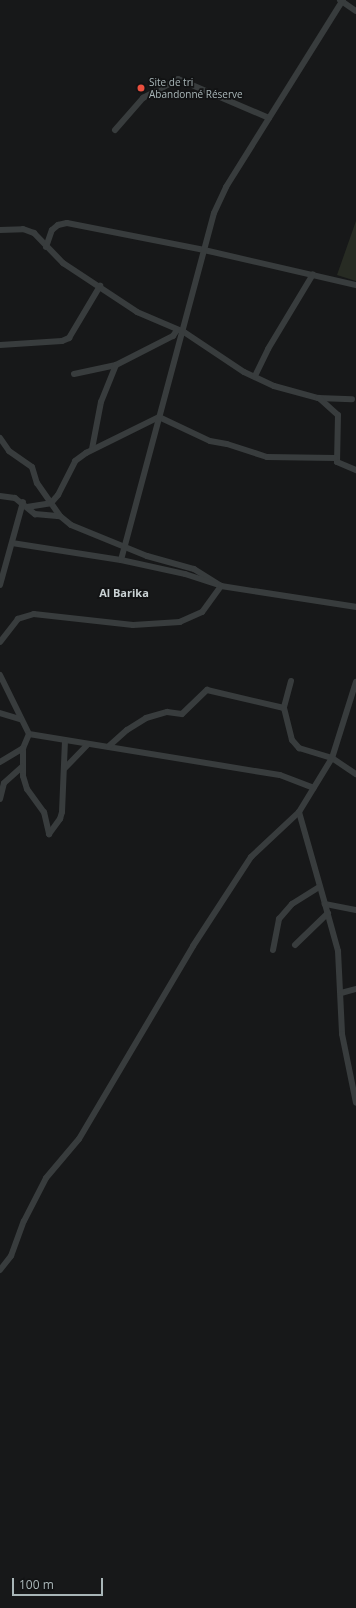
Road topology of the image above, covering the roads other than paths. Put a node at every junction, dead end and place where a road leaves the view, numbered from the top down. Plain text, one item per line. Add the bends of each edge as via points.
1 (342, 0) edge
2 (356, 11) edge
3 (269, 118) junction
4 (114, 130) dead end
5 (0, 230) edge
6 (46, 248) junction
7 (204, 250) junction
8 (313, 274) junction
9 (100, 286) junction
10 (356, 286) edge
11 (181, 331) junction
12 (0, 345) edge
13 (116, 365) junction
14 (74, 374) dead end
15 (255, 376) junction
16 (318, 398) junction
17 (352, 399) dead end
18 (159, 417) junction
19 (0, 438) edge
20 (92, 449) junction
21 (335, 458) junction
22 (356, 470) edge
23 (0, 496) edge
24 (51, 503) junction
25 (25, 505) junction
26 (60, 516) junction
27 (12, 543) junction
28 (124, 548) junction
29 (121, 560) junction
30 (0, 585) edge
31 (221, 586) junction
32 (356, 607) edge
33 (0, 642) edge
34 (0, 674) edge
35 (291, 681) dead end
36 (356, 682) edge
37 (284, 708) junction
38 (0, 713) edge
39 (20, 719) junction
40 (29, 734) junction
41 (65, 741) junction
42 (88, 744) junction
43 (110, 746) junction
44 (23, 748) junction
45 (332, 758) junction
46 (0, 762) edge
47 (22, 767) junction
48 (65, 768) junction
49 (356, 774) edge
50 (314, 788) junction
51 (0, 799) edge
52 (299, 812) junction
53 (319, 887) junction
54 (325, 904) junction
55 (356, 910) edge
56 (328, 913) junction
57 (295, 945) dead end
58 (274, 950) dead end
59 (356, 989) edge
60 (341, 993) junction
61 (356, 1103) edge
62 (0, 1270) edge

1 - 2 street
1 - 3 street
3 - 4 street via 178,79 143,98
3 - 7 street via 226,186 214,213
5 - 6 street via 23,229 34,233
6 - 7 street via 52,230 67,223
6 - 9 street via 63,263
7 - 8 street via 269,267
7 - 11 street
8 - 10 street
8 - 15 street via 268,349
9 - 11 street via 137,312
9 - 12 street via 69,338 62,341
11 - 13 street
11 - 15 street
11 - 18 street
13 - 14 street
13 - 20 street via 102,402
15 - 16 street via 274,386
16 - 17 street
16 - 21 street via 338,415
18 - 20 street
18 - 21 street via 210,441 267,457
18 - 28 street
19 - 24 street via 9,451 32,467 37,483
20 - 24 street via 75,461 58,495
21 - 22 street via 341,466
23 - 25 street via 10,496
24 - 25 street
24 - 26 street
25 - 26 street via 35,514
25 - 27 street
26 - 28 street via 71,525
27 - 29 street
27 - 30 street
28 - 29 street
28 - 31 street via 194,569
29 - 31 street via 185,574
31 - 32 street
31 - 33 street via 202,612 180,622 133,626 34,614 18,618
34 - 39 street
35 - 37 street
36 - 45 street
37 - 43 street via 207,690 182,714 168,712 146,718 127,730
37 - 45 street via 292,740 300,748
38 - 39 street
39 - 40 street
40 - 41 street
40 - 44 street
41 - 42 street
41 - 48 street
42 - 43 street
42 - 48 street
43 - 50 street via 280,775
44 - 46 street
44 - 47 street
45 - 49 street
45 - 50 street
47 - 48 street via 27,789 44,812 49,834 62,812
47 - 51 street via 4,783
50 - 52 street
52 - 53 street
52 - 62 street via 251,857 196,940 79,1139 46,1178 24,1221 11,1256
53 - 54 street
53 - 58 street via 292,904 279,919
54 - 55 street
54 - 56 street
56 - 57 street
56 - 60 street via 338,951
59 - 60 street
60 - 61 street via 342,1034

